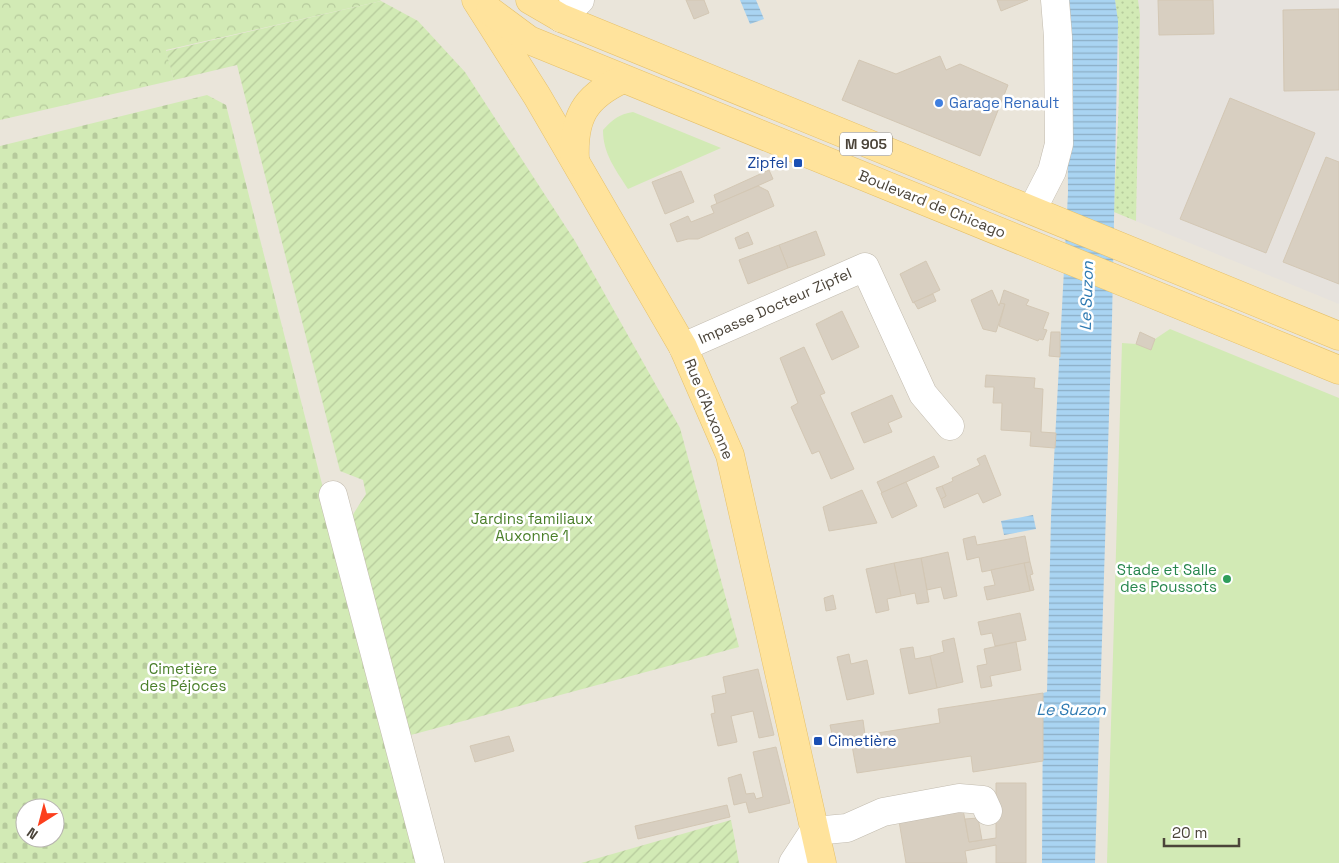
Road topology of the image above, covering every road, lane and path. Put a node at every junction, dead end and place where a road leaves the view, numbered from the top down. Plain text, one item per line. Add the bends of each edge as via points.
1 (530, 0) edge
2 (1055, 0) edge
3 (475, 1) edge
4 (570, 9) edge
5 (676, 65) junction
6 (623, 79) junction
7 (575, 160) junction
8 (1032, 210) junction
9 (1339, 336) edge
10 (683, 347) junction
11 (1339, 370) edge
12 (950, 426) dead end
13 (333, 495) dead end
14 (988, 812) dead end
15 (814, 831) junction
16 (430, 863) edge
17 (794, 863) edge
18 (822, 863) edge

1 - 4 main road, Boulevard de Chicago
2 - 8 street via 1059,144 1052,171
3 - 5 main road via 632,63
3 - 6 main road, Boulevard de Chicago via 529,40
3 - 7 main road, Rue d'Auxonne
4 - 5 main road, Boulevard de Chicago / M 905
5 - 8 main road, Boulevard de Chicago / M 905
6 - 7 main road via 607,86 580,116 574,139
6 - 11 main road, Boulevard de Chicago
7 - 10 main road, Rue d'Auxonne
8 - 9 main road, Boulevard de Chicago / M 905
10 - 12 street, Impasse Docteur Zipfel via 865,267 923,394
10 - 15 main road, Rue d'Auxonne via 730,455
13 - 16 street
14 - 15 street via 983,800 959,798 883,812 847,828
15 - 17 street
15 - 18 main road, Rue d'Auxonne

